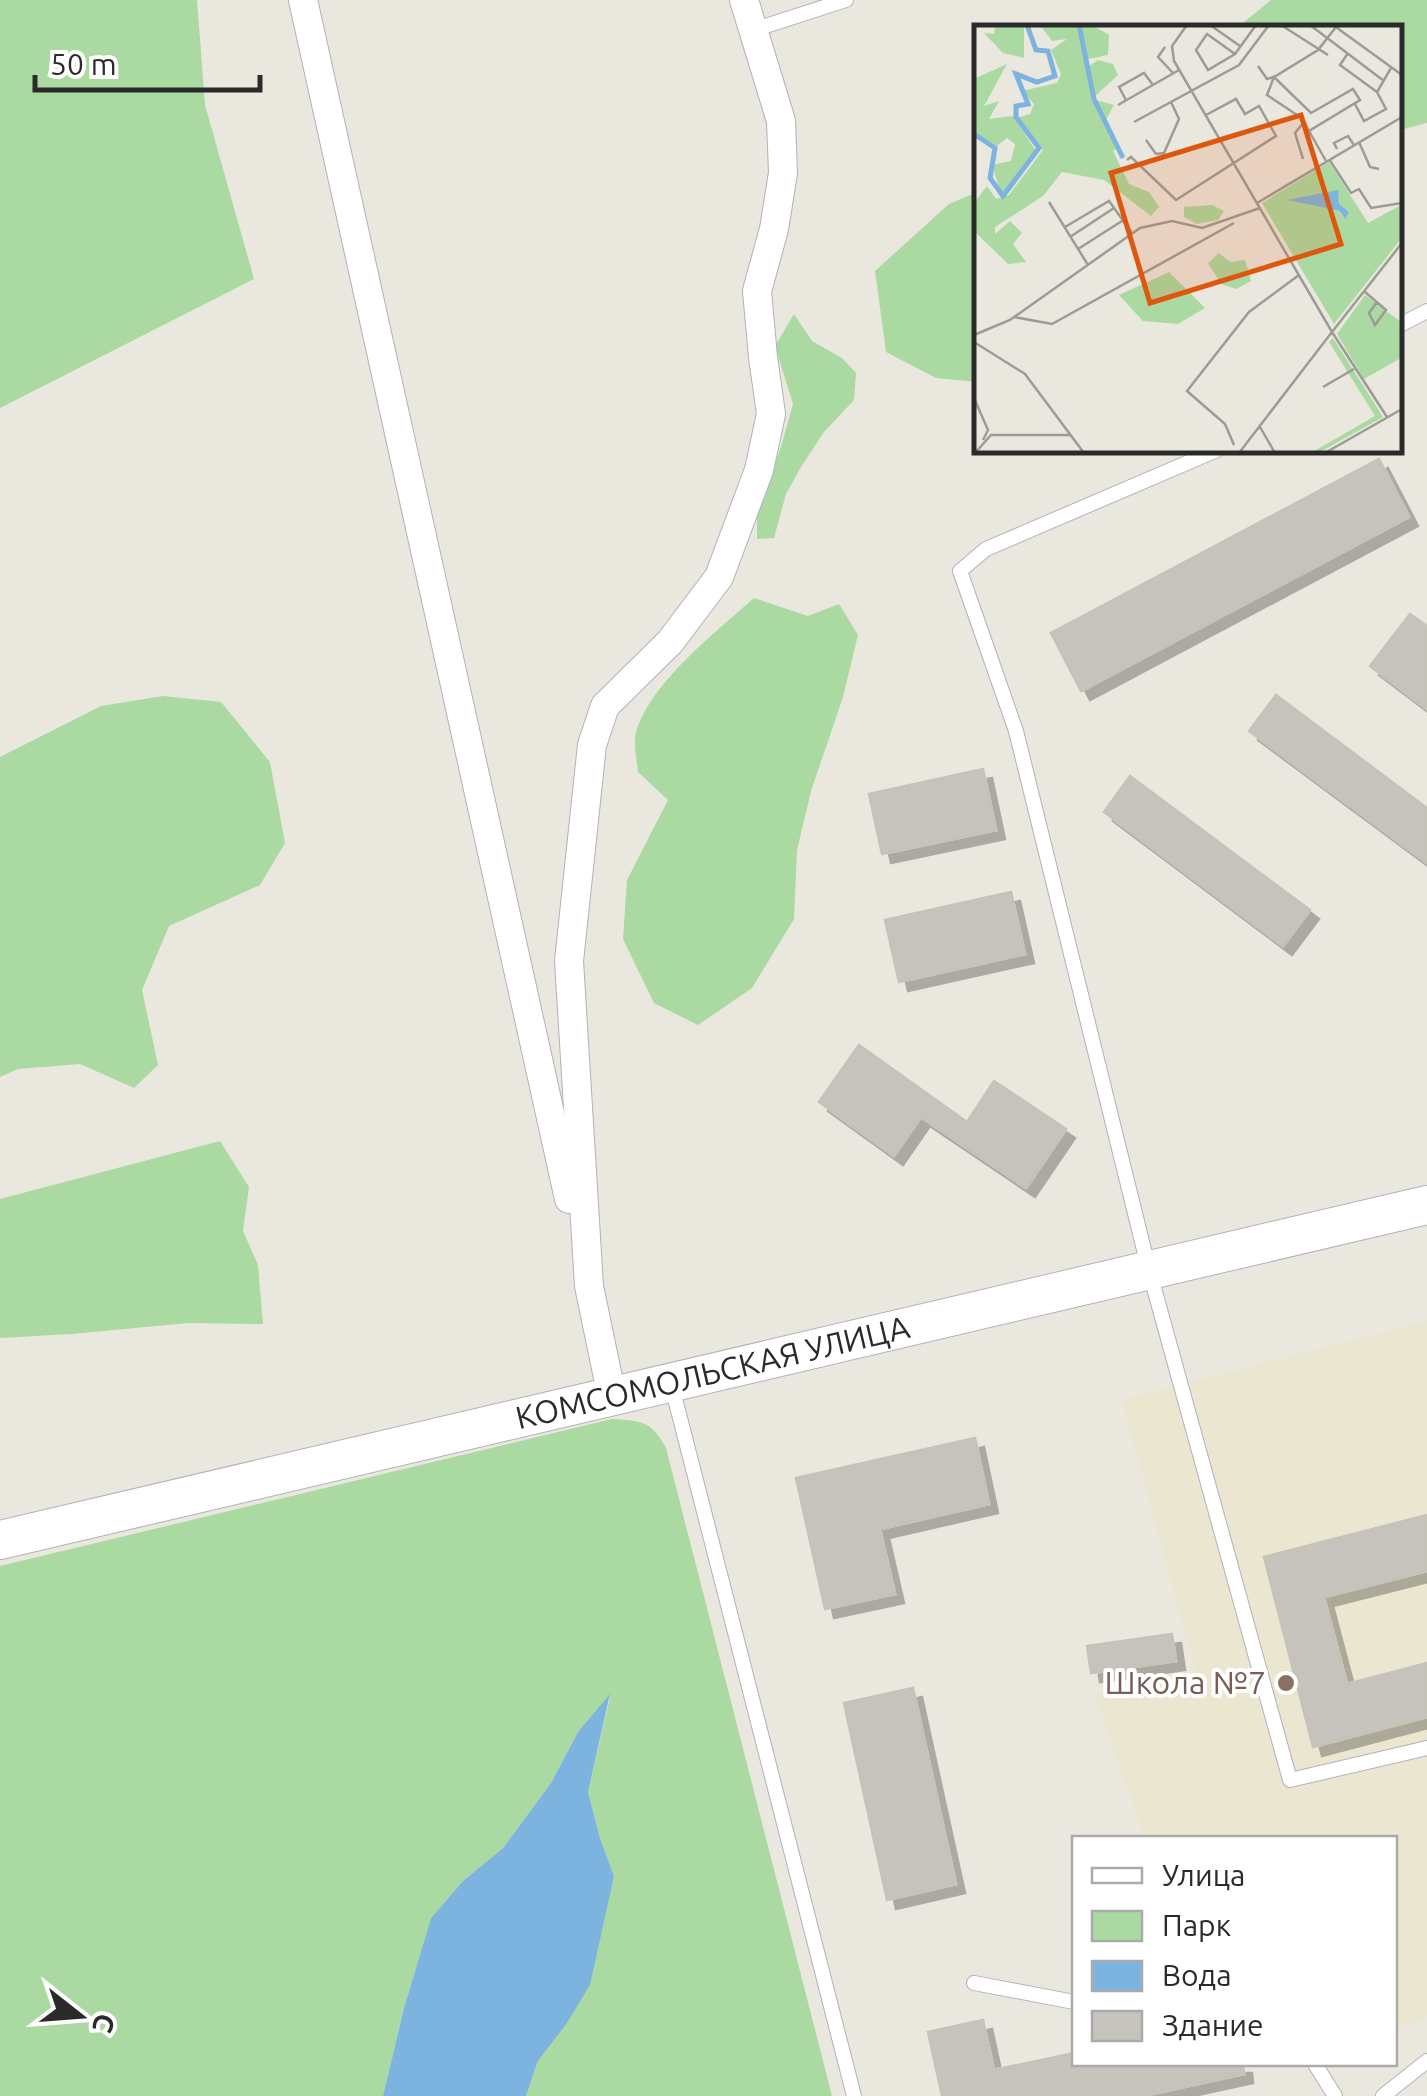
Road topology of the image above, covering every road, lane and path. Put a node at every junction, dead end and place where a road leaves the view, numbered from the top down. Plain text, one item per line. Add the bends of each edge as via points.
1 (304, 0) edge
2 (744, 0) edge
3 (846, 0) edge
4 (754, 30) junction
5 (1427, 311) edge
6 (1402, 325) edge
7 (1212, 452) edge
8 (1427, 1205) edge
9 (1149, 1270) junction
10 (588, 1286) junction
11 (670, 1382) junction
12 (612, 1397) junction
13 (0, 1540) edge
14 (1427, 1748) edge
15 (974, 1983) dead end
16 (1072, 2002) edge
17 (1427, 2061) edge
18 (1316, 2066) edge
19 (854, 2096) edge
20 (1335, 2096) edge
21 (1383, 2096) edge

1 - 10 street
2 - 4 street
3 - 4 lane
4 - 10 street via 781,121 783,173 757,291 772,414 719,577 670,642 604,706 592,745 569,960
5 - 6 lane
7 - 9 lane via 986,548 960,571 1016,731
8 - 9 main road, КОМСОМОЛЬСКАЯ УЛИЦА
9 - 11 main road, КОМСОМОЛЬСКАЯ УЛИЦА
9 - 14 lane via 1290,1780
10 - 12 street
11 - 12 main road, КОМСОМОЛЬСКАЯ УЛИЦА
11 - 19 lane
12 - 13 main road, КОМСОМОЛЬСКАЯ УЛИЦА
15 - 16 lane
17 - 21 lane
18 - 20 lane

